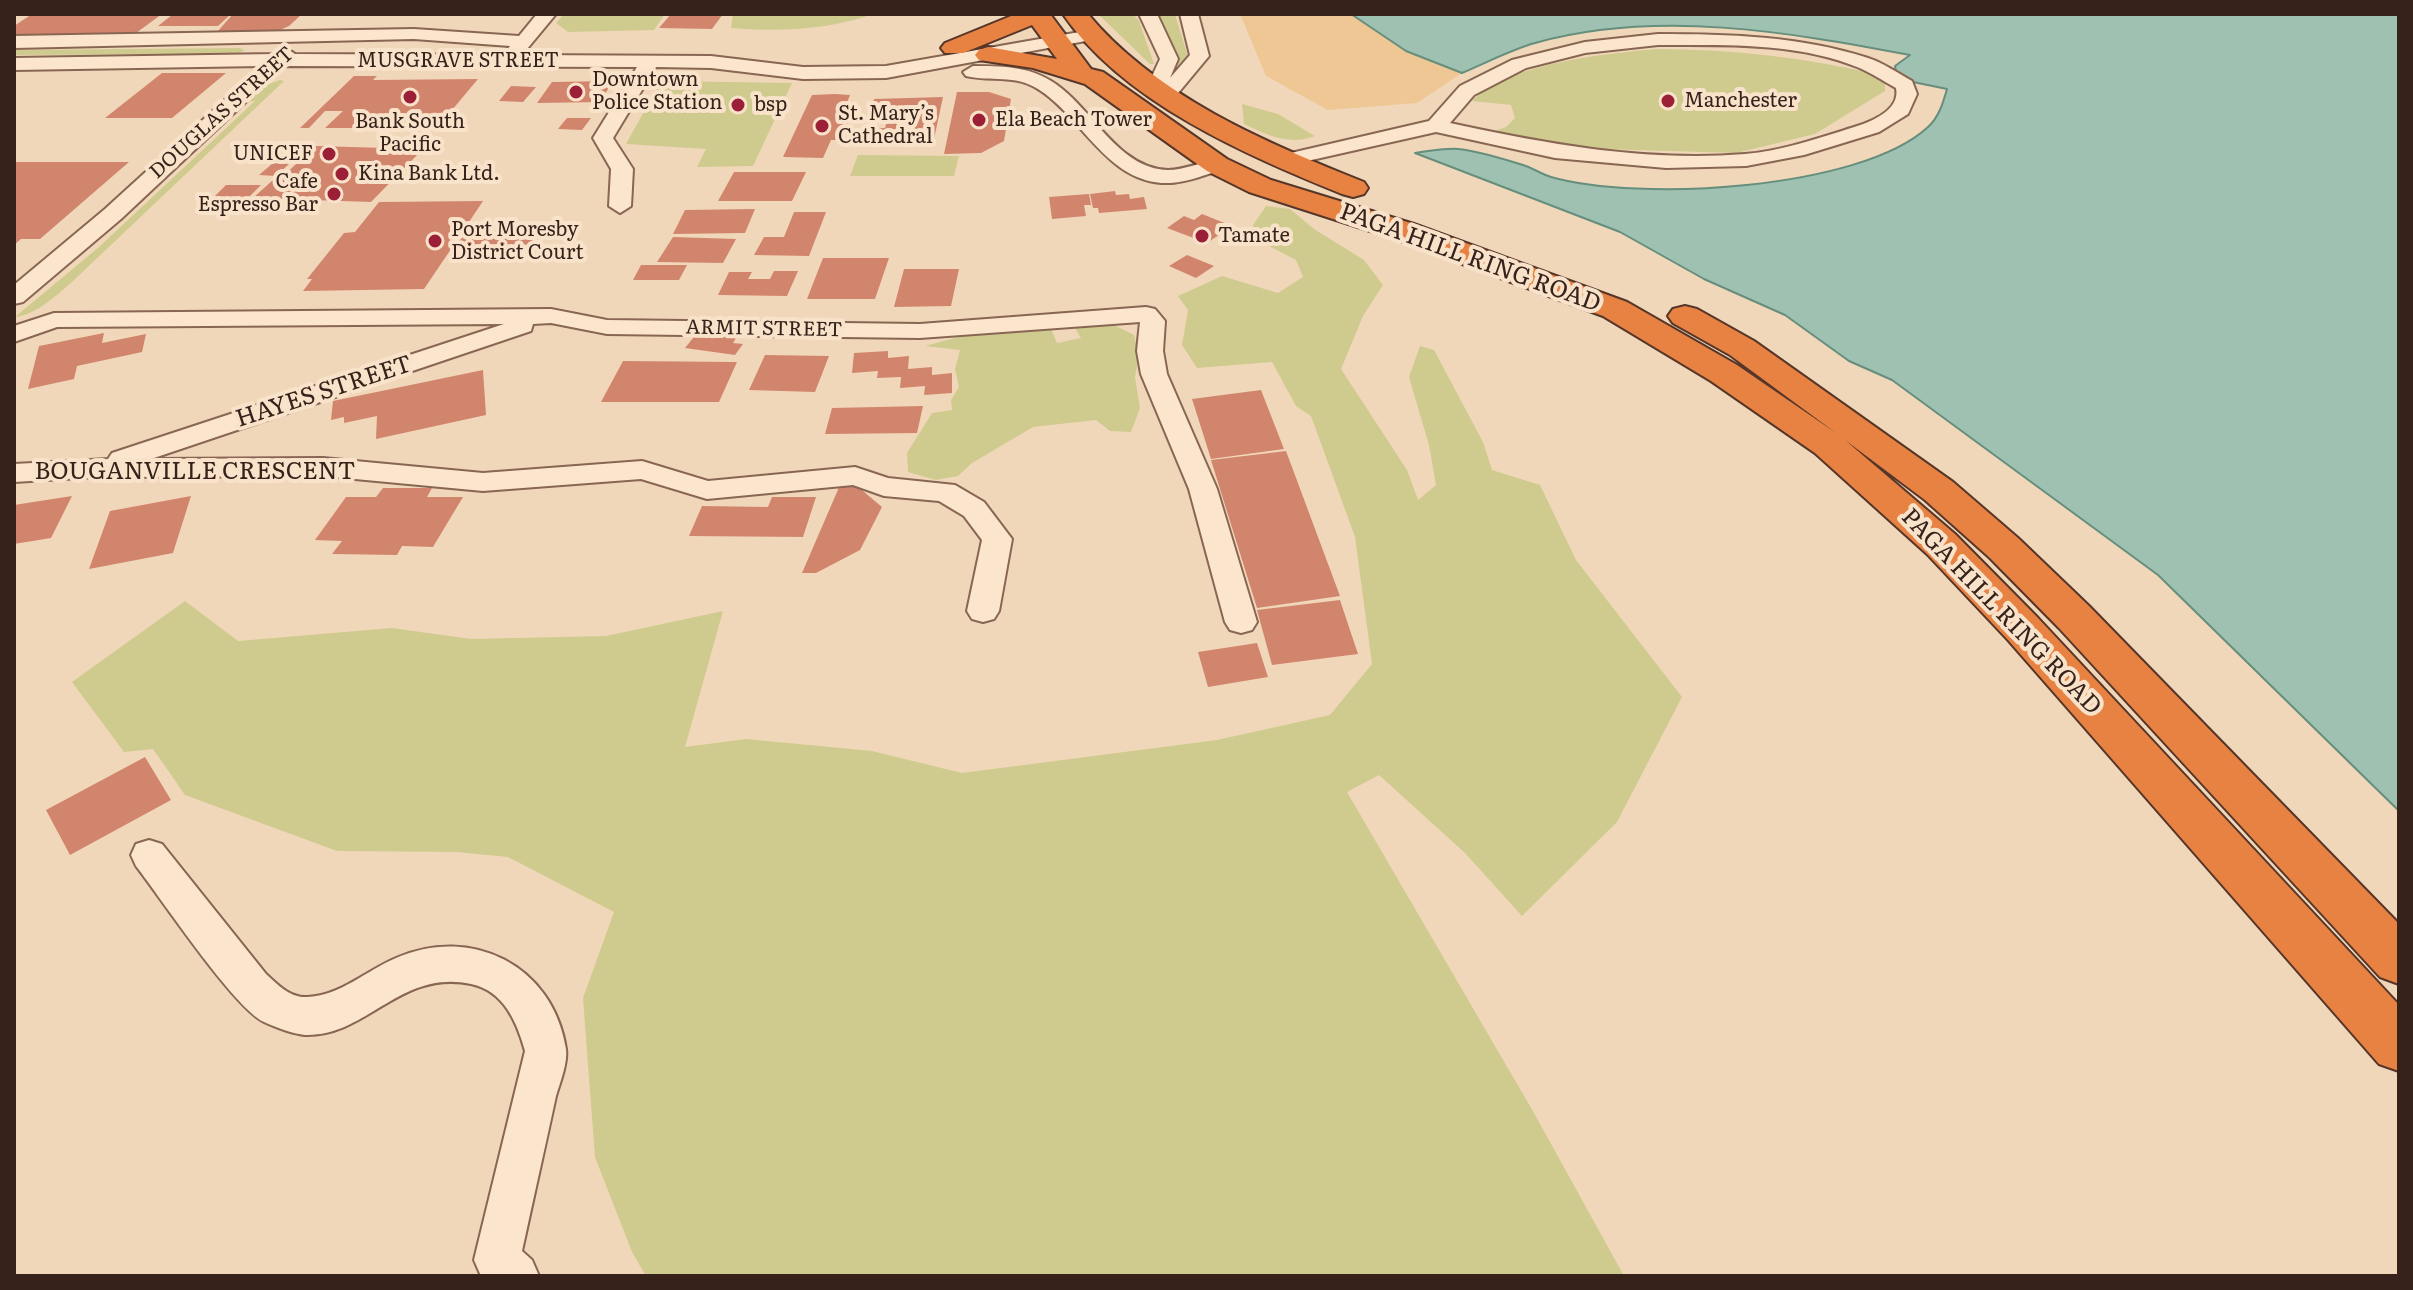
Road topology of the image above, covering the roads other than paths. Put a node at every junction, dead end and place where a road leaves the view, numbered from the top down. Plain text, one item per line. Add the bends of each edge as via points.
1 (332, 14) edge
2 (547, 14) edge
3 (1148, 14) edge
4 (1189, 14) edge
5 (1065, 26) edge
6 (309, 35) junction
7 (14, 42) edge
8 (526, 42) junction
9 (954, 48) joint
10 (868, 53) dead end
11 (988, 55) junction
12 (279, 60) junction
13 (506, 62) junction
14 (14, 64) edge
15 (744, 66) junction
16 (647, 67) dead end
17 (910, 68) junction
18 (1087, 75) junction
19 (1162, 91) junction
20 (1436, 126) junction
21 (1217, 165) junction
22 (1282, 171) junction
23 (620, 206) dead end
24 (14, 297) edge
25 (551, 316) junction
26 (14, 334) edge
27 (96, 468) junction
28 (14, 473) edge
29 (983, 611) dead end
30 (1241, 622) dead end
31 (149, 855) dead end
32 (2399, 960) edge
33 (2399, 1045) edge
34 (516, 1276) edge

1 - 6 street, DOUGLAS STREET
2 - 8 street
3 - 19 street via 1169,59
4 - 19 street via 1200,56
5 - 9 highway
5 - 11 street, MUSGRAVE STREET
5 - 18 highway, PAGA HILL RING ROAD
5 - 19 highway, PAGA HILL RING ROAD
6 - 7 street, MUSGRAVE STREET
6 - 8 street, MUSGRAVE STREET via 414,34
6 - 12 street, DOUGLAS STREET
8 - 13 street
8 - 15 street, MUSGRAVE STREET via 766,50
9 - 10 street
11 - 17 street, MUSGRAVE STREET
11 - 18 highway
12 - 13 street, MUSGRAVE STREET
12 - 14 street, MUSGRAVE STREET
12 - 24 street, DOUGLAS STREET via 113,214
13 - 15 street, MUSGRAVE STREET
15 - 17 street, MUSGRAVE STREET via 813,73
16 - 23 street via 603,138 622,169
17 - 21 street via 1028,76 1129,163 1164,177
18 - 21 highway, PAGA HILL RING ROAD
19 - 22 highway, PAGA HILL RING ROAD
20 - 20 street via 1555,152 1711,162 1786,154 1849,137 1901,110 1907,94 1905,85 1879,68 1806,48 1692,39 1624,42 1572,49 1472,86 1444,109
20 - 22 street
21 - 22 highway, PAGA HILL RING ROAD
22 - 32 highway, PAGA HILL RING ROAD via 1511,241 1656,300 1742,348 1793,384 1939,491 2004,548
22 - 33 highway, PAGA HILL RING ROAD via 1403,231 1615,309 1724,373 1828,445 1941,544 2023,629
25 - 26 street, ARMIT STREET via 54,320
25 - 27 street, HAYES STREET
25 - 30 street, ARMIT STREET via 607,327 920,331 1146,314 1153,321 1154,374 1203,489
27 - 28 street, BOUGANVILLE CRESCENT
27 - 29 street, BOUGANVILLE CRESCENT via 323,467 483,482 642,470 707,490 855,476 884,487 945,492 974,509 997,539
31 - 34 street via 252,987 275,1008 305,1016 337,1010 408,971 445,962 481,968 511,983 534,1013 546,1051 497,1260

